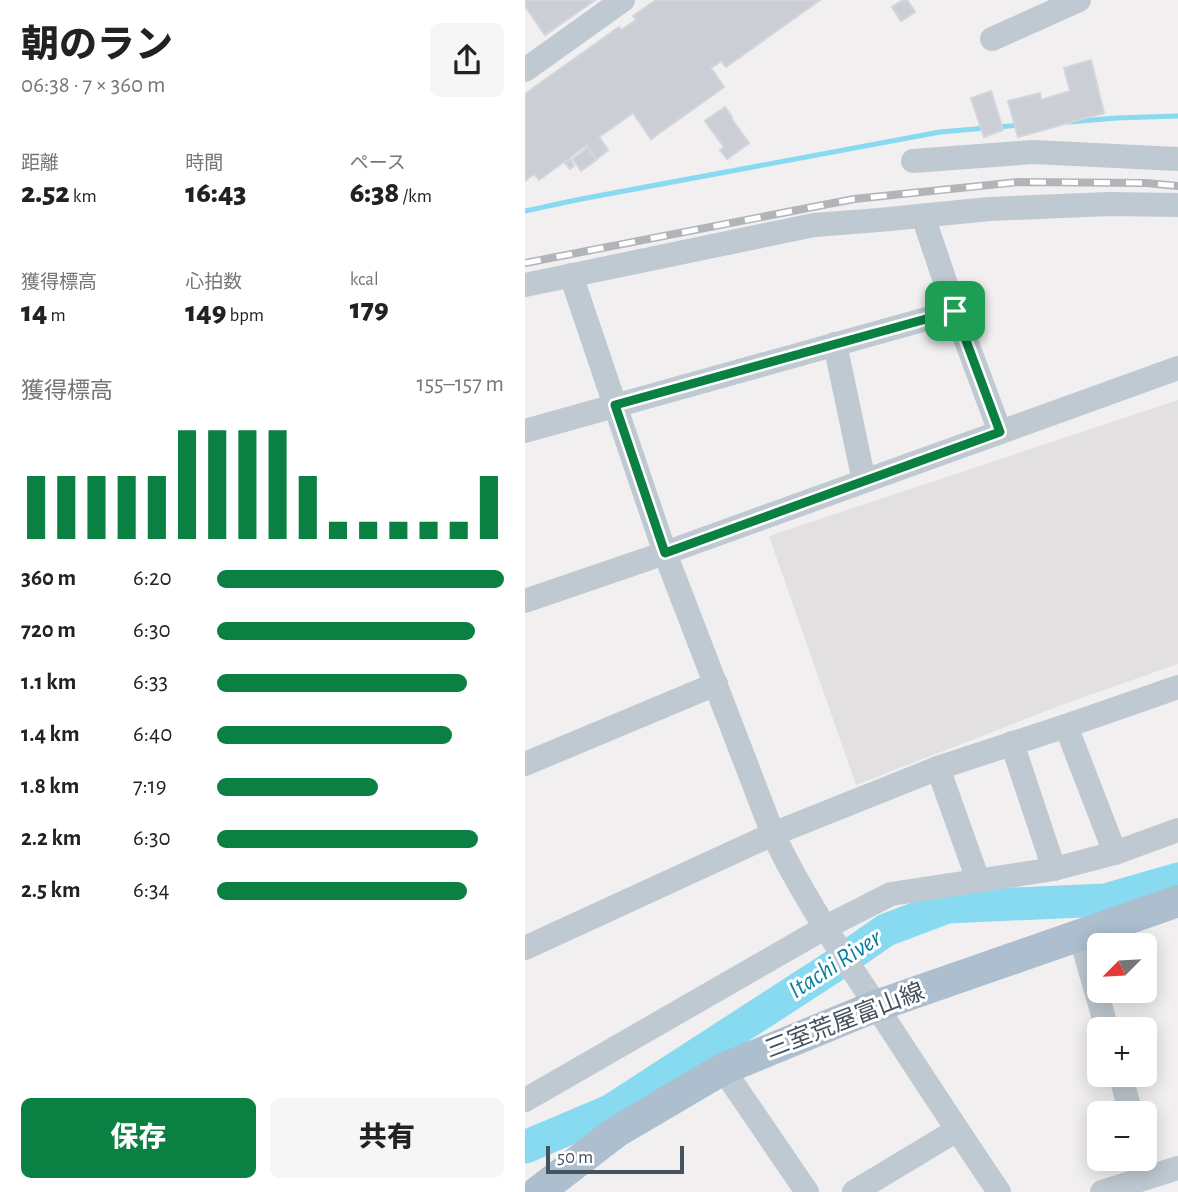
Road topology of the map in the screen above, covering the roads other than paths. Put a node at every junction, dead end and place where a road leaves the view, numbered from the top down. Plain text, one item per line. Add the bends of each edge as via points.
1 (623, 0) edge
2 (1079, 0) edge
3 (992, 39) dead end
4 (525, 70) edge
5 (1178, 159) edge
6 (913, 161) dead end
7 (1178, 205) edge
8 (923, 216) junction
9 (571, 275) junction
10 (525, 285) edge
11 (955, 311) junction
12 (835, 344) junction
13 (1178, 368) edge
14 (615, 405) junction
15 (525, 431) edge
16 (1000, 432) junction
17 (864, 481) junction
18 (665, 553) junction
19 (525, 601) edge
20 (716, 684) junction
21 (1178, 687) edge
22 (1066, 726) junction
23 (1012, 743) junction
24 (525, 764) edge
25 (938, 768) junction
26 (1178, 830) edge
27 (773, 834) junction
28 (1115, 853) junction
29 (1053, 869) junction
30 (978, 880) junction
31 (1178, 901) edge
32 (831, 935) junction
33 (1080, 935) junction
34 (525, 948) edge
35 (876, 1006) junction
36 (1104, 1017) edge
37 (723, 1069) junction
38 (525, 1100) edge
39 (957, 1130) junction
40 (1157, 1168) edge
41 (1178, 1168) edge
42 (1140, 1171) edge
43 (538, 1192) edge
44 (807, 1192) edge
45 (854, 1192) edge
46 (999, 1192) edge
47 (1102, 1192) edge

1 - 4 street
2 - 3 street
5 - 6 street via 1033,152
7 - 8 street via 989,209
8 - 9 street via 814,225
8 - 11 street
9 - 10 street
9 - 14 street
11 - 12 street
11 - 16 street
12 - 14 street
12 - 17 street
13 - 16 street
14 - 15 street
14 - 18 street
16 - 17 street
17 - 18 street
18 - 19 street
18 - 20 street
20 - 24 street
20 - 27 street
21 - 22 street
22 - 23 street
22 - 28 street
23 - 25 street
23 - 29 street
25 - 27 street
25 - 30 street
26 - 28 street
27 - 32 street
27 - 34 street
28 - 29 street
29 - 30 street
30 - 32 street via 891,894
31 - 33 main road, 三室荒屋富山線
32 - 35 street
32 - 38 street
33 - 35 main road, 三室荒屋富山線
33 - 36 street
35 - 37 main road, 三室荒屋富山線
35 - 39 street
37 - 43 main road, 三室荒屋富山線 via 616,1132
37 - 44 street
39 - 45 street
39 - 46 street
40 - 41 street
42 - 47 street

